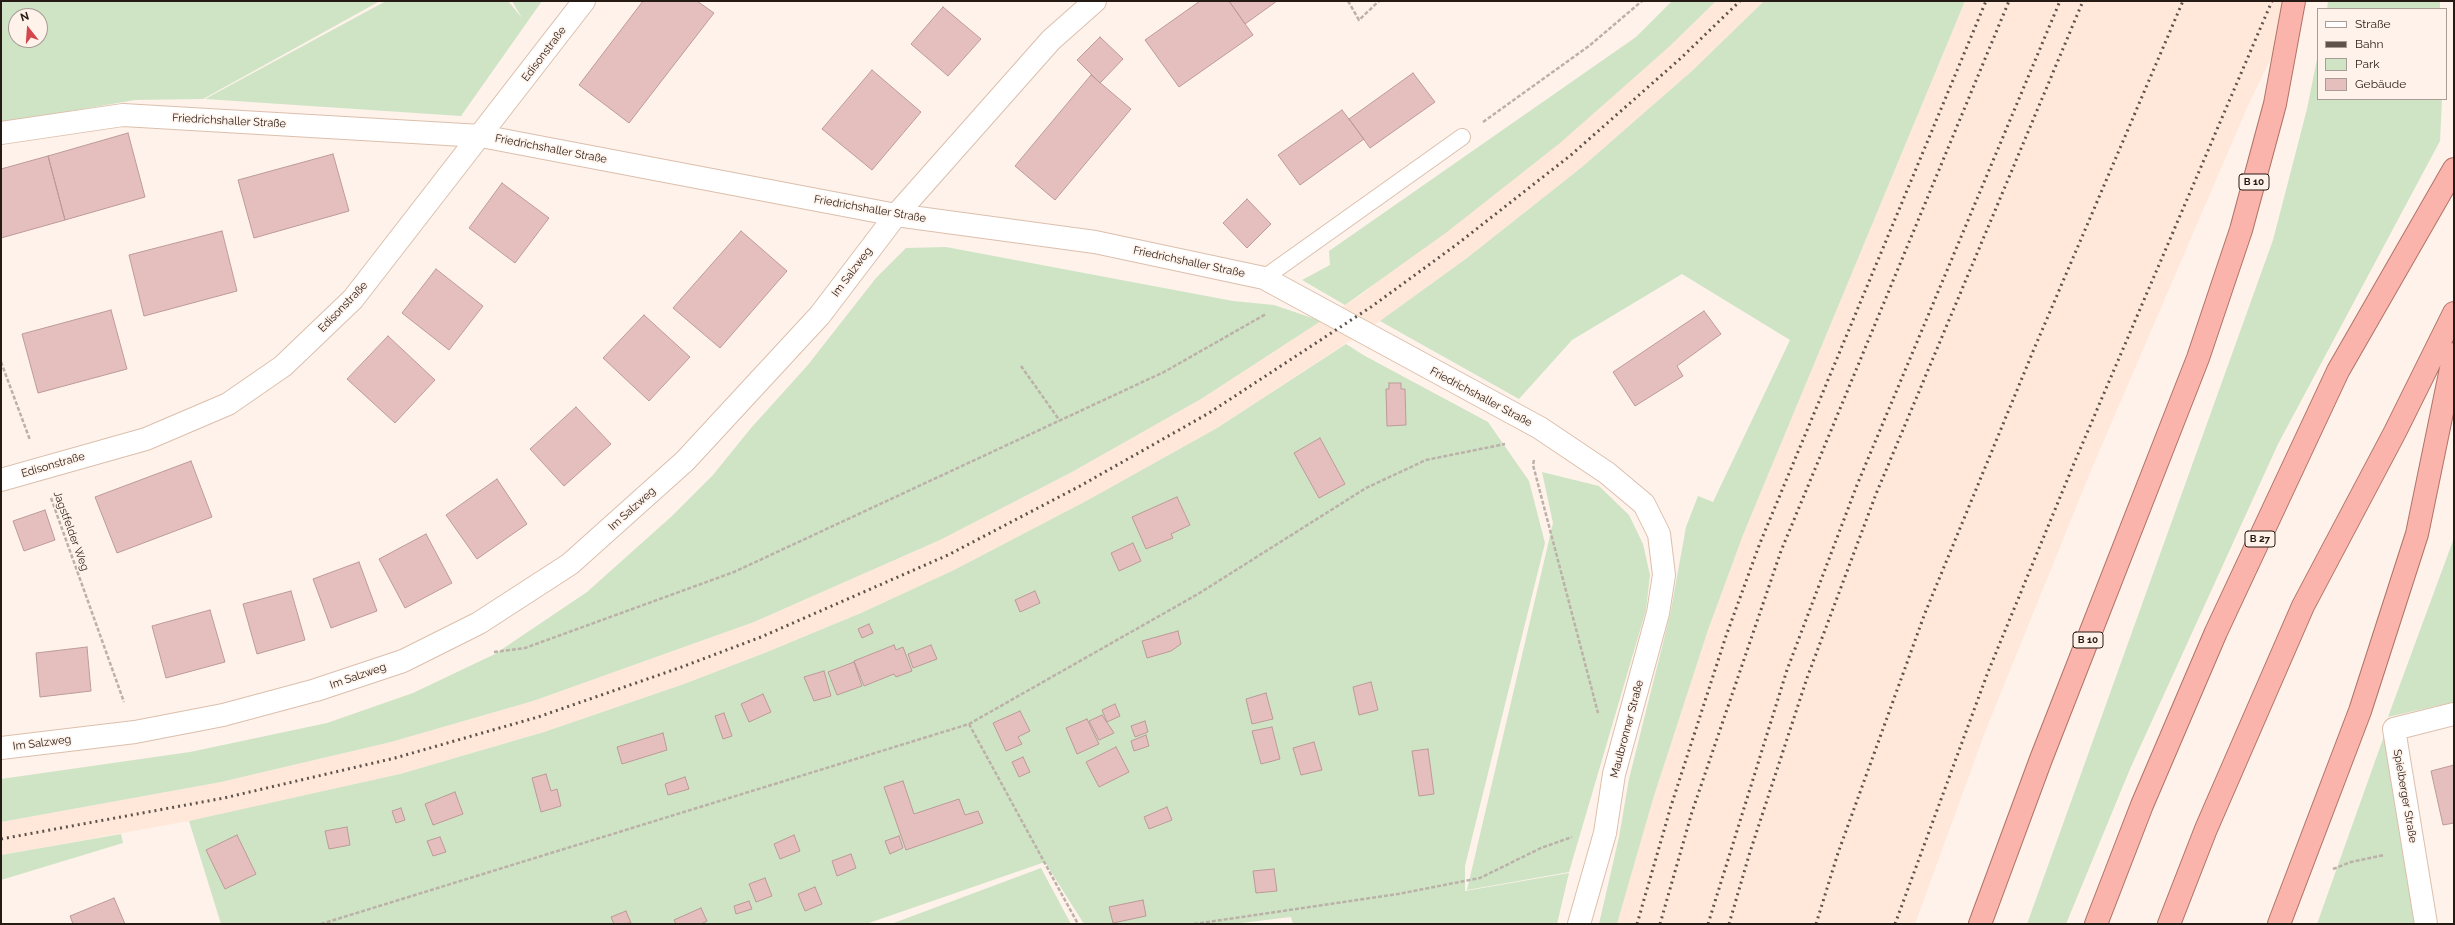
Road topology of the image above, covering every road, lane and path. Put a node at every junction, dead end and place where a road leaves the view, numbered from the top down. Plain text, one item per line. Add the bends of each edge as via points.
1 (584, 1) edge
2 (1095, 1) edge
3 (1348, 1) edge
4 (1379, 1) edge
5 (1642, 1) edge
6 (2294, 1) edge
7 (1, 133) edge
8 (482, 136) junction
9 (1462, 137) joint
10 (2454, 168) edge
11 (896, 215) junction
12 (1264, 278) junction
13 (1297, 296) junction
14 (2454, 314) edge
15 (2454, 354) edge
16 (1, 362) edge
17 (1020, 366) dead end
18 (1060, 421) junction
19 (1540, 428) junction
20 (40, 469) junction
21 (1, 480) edge
22 (1659, 534) joint
23 (487, 652) dead end
24 (126, 705) dead end
25 (2454, 714) edge
26 (1600, 720) dead end
27 (969, 724) junction
28 (1, 748) edge
29 (1605, 833) junction
30 (2414, 849) junction
31 (2326, 872) dead end
32 (321, 924) edge
33 (1078, 924) edge
34 (1194, 924) edge
35 (1579, 924) edge
36 (1980, 924) edge
37 (2096, 924) edge
38 (2169, 924) edge
39 (2279, 924) edge
40 (2426, 924) edge

1 - 8 street, Edisonstraße
2 - 11 street, Im Salzweg via 1051,40
3 - 4 path via 1359,20
5 - 9 path via 1589,46
6 - 36 highway, B 10 via 2275,104 2243,223 2198,358 2041,759
7 - 8 street, Friedrichshaller Straße via 123,115
8 - 11 street, Friedrichshaller Straße
8 - 20 street, Edisonstraße via 353,300 283,366 228,404 153,436
9 - 12 lane
10 - 37 highway, B 27 via 2338,371 2216,632 2142,805
11 - 12 street, Friedrichshaller Straße via 1095,242
11 - 28 street, Im Salzweg via 820,314 685,461 570,564 479,623 403,661 316,690 223,715 136,732
12 - 13 street, Friedrichshaller Straße
13 - 18 path via 1164,372
13 - 19 street, Friedrichshaller Straße
14 - 38 highway via 2303,606 2206,829
15 - 39 highway via 2417,534 2360,710
16 - 20 path, Jagstfelder Weg
17 - 18 path
18 - 23 path via 734,572 525,648
19 - 22 street, Friedrichshaller Straße via 1607,473 1644,504
19 - 26 path via 1533,465
19 - 27 path via 1499,446 1426,460 1366,488 1198,594
20 - 21 street, Edisonstraße
20 - 24 path, Jagstfelder Weg
22 - 29 street, Maulbronner Straße via 1664,575 1658,613 1614,774
25 - 30 street, Spielberger Straße via 2394,729
27 - 32 path
27 - 33 path
29 - 34 path via 1569,838 1541,848 1480,878 1398,894
29 - 35 street, Maulbronner Straße
30 - 31 path via 2351,862
30 - 40 street, Spielberger Straße

